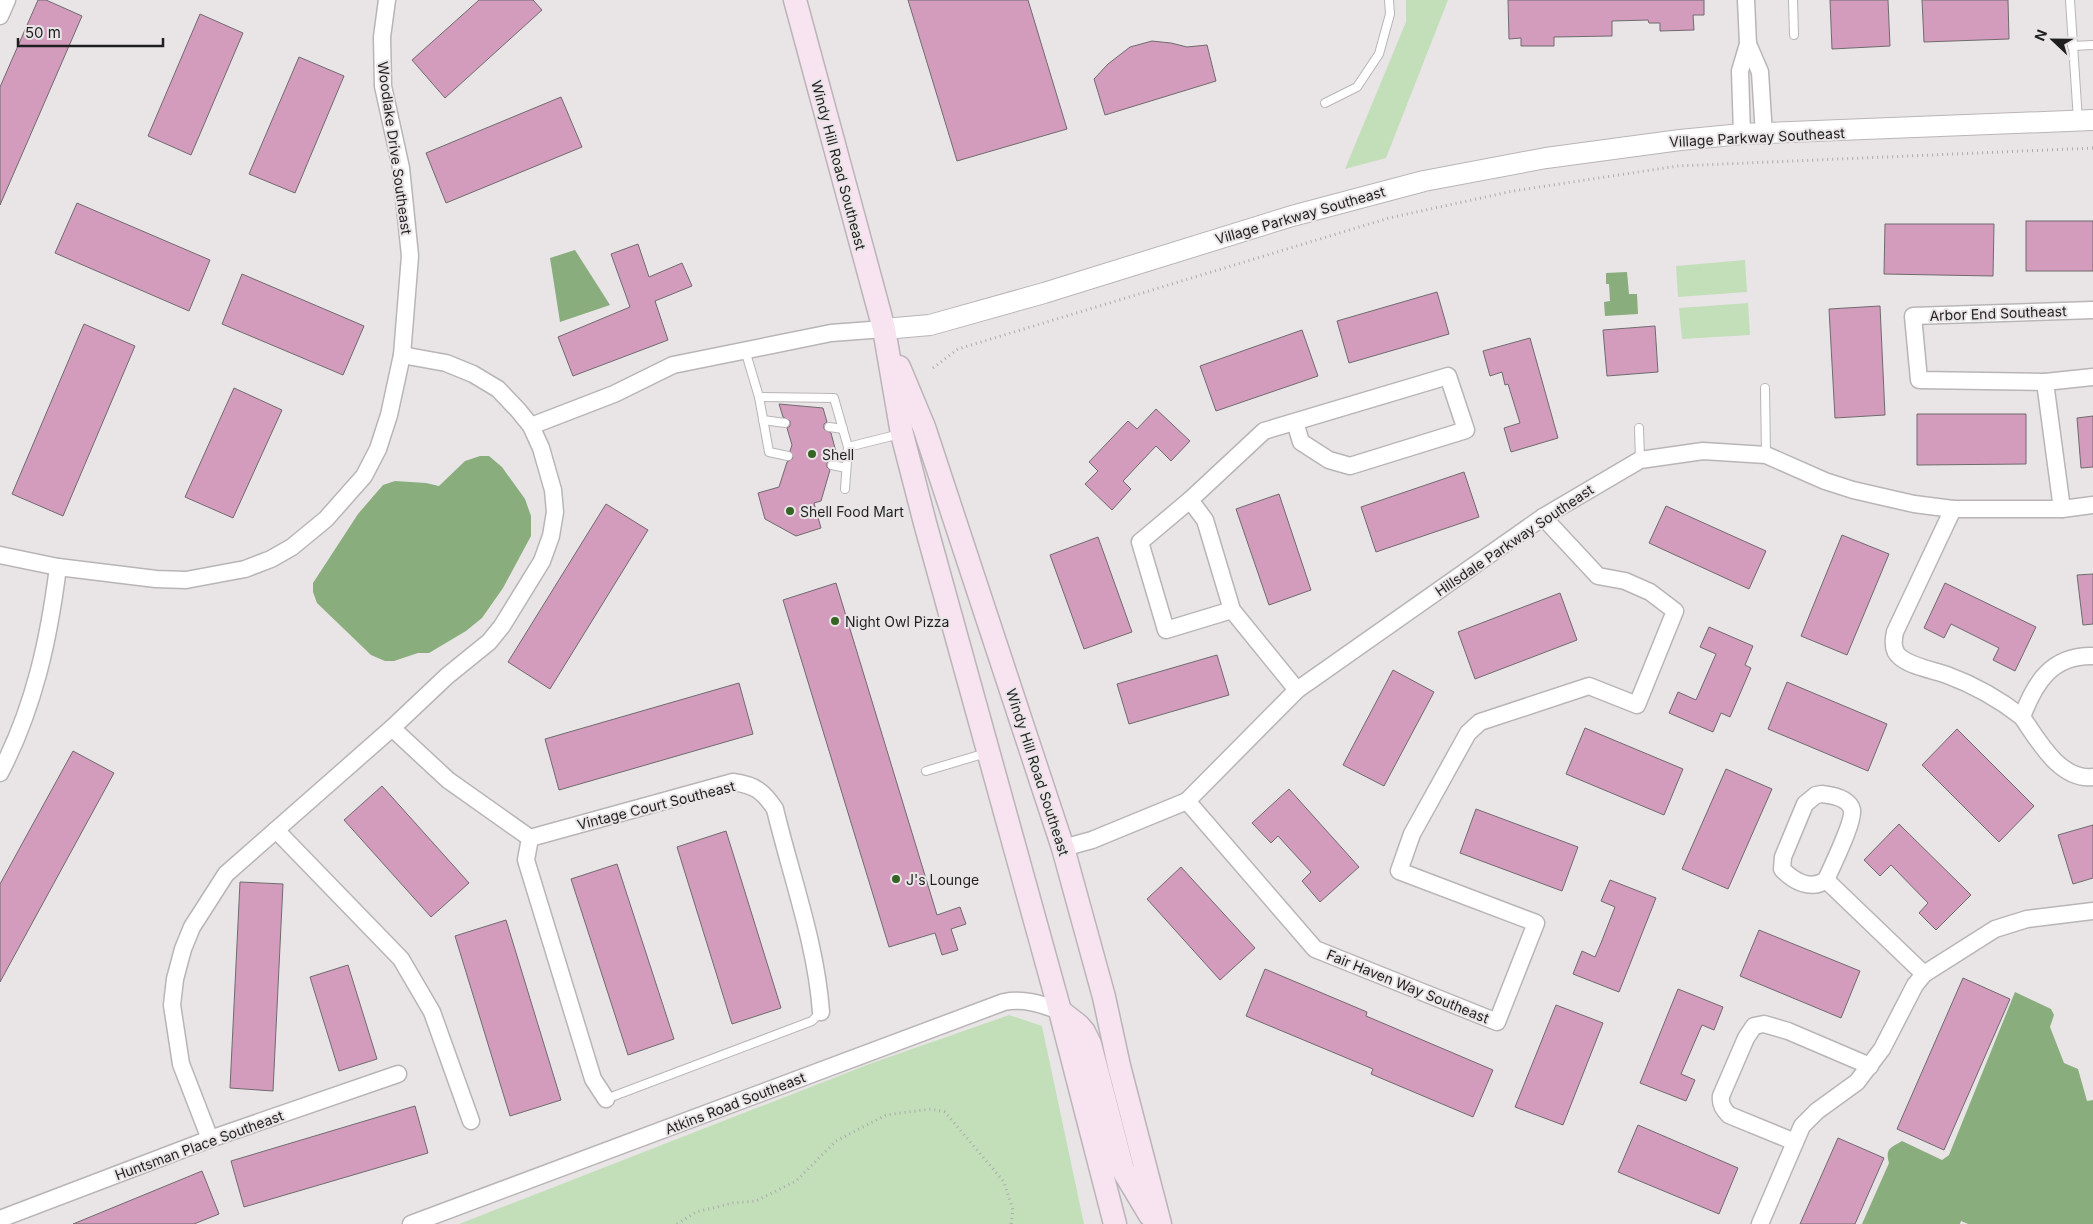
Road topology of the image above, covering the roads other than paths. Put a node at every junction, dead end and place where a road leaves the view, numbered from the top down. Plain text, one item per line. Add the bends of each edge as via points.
1 (7, 0) edge
2 (387, 0) edge
3 (795, 0) edge
4 (1389, 0) edge
5 (1746, 0) edge
6 (1793, 0) edge
7 (2070, 0) edge
8 (0, 16) edge
9 (1794, 35) dead end
10 (1748, 44) junction
11 (2093, 45) edge
12 (2072, 46) junction
13 (1325, 103) dead end
14 (2086, 120) edge
15 (1742, 134) junction
16 (1764, 135) junction
17 (2093, 310) edge
18 (884, 329) junction
19 (746, 350) junction
20 (402, 355) junction
21 (2093, 377) edge
22 (2045, 382) junction
23 (1765, 388) dead end
24 (759, 397) junction
25 (763, 420) junction
26 (1295, 422) junction
27 (785, 423) dead end
28 (531, 426) junction
29 (829, 427) dead end
30 (1639, 428) dead end
31 (843, 429) junction
32 (902, 434) junction
33 (848, 446) junction
34 (1766, 455) junction
35 (788, 456) dead end
36 (1640, 460) junction
37 (832, 465) dead end
38 (846, 468) junction
39 (845, 489) dead end
40 (1190, 500) junction
41 (2093, 505) edge
42 (1953, 509) junction
43 (2062, 509) junction
44 (1543, 517) junction
45 (0, 555) edge
46 (58, 567) junction
47 (1232, 610) junction
48 (2093, 656) edge
49 (1297, 690) junction
50 (2022, 717) junction
51 (392, 728) junction
52 (988, 753) junction
53 (926, 772) dead end
54 (0, 773) edge
55 (2093, 777) edge
56 (1187, 802) junction
57 (276, 830) junction
58 (530, 838) junction
59 (1063, 848) junction
60 (1826, 880) junction
61 (2093, 911) edge
62 (1924, 974) junction
63 (1060, 1011) junction
64 (821, 1012) joint
65 (1870, 1066) junction
66 (398, 1074) dead end
67 (606, 1099) joint
68 (471, 1121) dead end
69 (210, 1139) junction
70 (1795, 1142) junction
71 (0, 1219) edge
72 (411, 1224) edge
73 (1115, 1224) edge
74 (1155, 1224) edge
75 (1160, 1224) edge
76 (1760, 1224) edge

1 - 8 street
2 - 20 street, Woodlake Drive Southeast via 382,37 383,86 401,168 410,256
3 - 18 main road, Windy Hill Road Southeast
4 - 13 lane via 1390,14 1379,54 1357,87
5 - 10 street
6 - 9 lane
7 - 12 lane
10 - 15 street via 1740,71
10 - 16 street via 1760,72
11 - 12 lane
12 - 14 lane
14 - 16 street, Village Parkway Southeast
15 - 16 street, Village Parkway Southeast
15 - 18 street, Village Parkway Southeast via 1546,158 1424,181 1292,216 930,325
17 - 22 street, Arbor End Southeast via 1913,316 1919,380
18 - 19 street, Village Parkway Southeast via 831,332
18 - 32 main road, Windy Hill Road Southeast
18 - 59 main road, Windy Hill Road Southeast via 924,427
19 - 24 lane
19 - 28 street, Village Parkway Southeast via 673,365 614,394
20 - 28 street via 446,363 473,374 498,390
20 - 46 street, Woodlake Drive Southeast via 389,415 378,449 364,476 326,519 292,547 245,569 186,580
21 - 22 street, Arbor End Southeast
22 - 43 street
23 - 34 lane
24 - 25 lane
24 - 31 lane via 834,398
25 - 27 lane
25 - 35 lane via 769,452
26 - 26 street via 1448,376 1466,430 1350,466 1329,460 1301,442
26 - 40 street via 1264,432
28 - 51 street via 553,490 555,512 542,561 489,642
29 - 31 lane
30 - 36 lane
31 - 33 lane
32 - 33 lane
32 - 52 main road, Windy Hill Road Southeast
33 - 38 lane
34 - 36 street, Hillsdale Parkway Southeast via 1703,451
34 - 42 street, Hillsdale Parkway Southeast via 1853,490
36 - 44 street, Hillsdale Parkway Southeast
37 - 38 lane
38 - 39 lane
40 - 47 street via 1205,520
40 - 47 street via 1140,542 1166,630
41 - 43 street, Hillsdale Parkway Southeast
42 - 43 street, Hillsdale Parkway Southeast
42 - 50 street via 1896,632 1893,641 1895,651 1900,658 1976,688
44 - 49 street, Hillsdale Parkway Southeast
44 - 56 street, Fair Haven Way Southeast via 1598,576 1625,581 1650,592 1675,611 1637,705 1589,686 1480,722 1468,733 1412,834 1399,871 1536,923 1497,1022 1315,949
45 - 46 street, Woodlake Drive Southeast
46 - 54 street via 51,623 41,665 19,734
47 - 49 street
48 - 50 street via 2076,657 2048,670 2027,702
49 - 56 street, Hillsdale Parkway Southeast
50 - 55 street via 2064,769 2076,776
51 - 57 street
51 - 58 street via 448,780
52 - 53 lane
52 - 63 main road, Windy Hill Road Southeast
56 - 59 street, Hillsdale Parkway Southeast via 1092,840
57 - 68 street via 400,959 432,1012
57 - 69 street via 226,874 208,899 192,927 175,979 172,1005 181,1064
58 - 64 street, Vintage Court Southeast via 733,782 753,786 765,794 775,808 820,990
58 - 67 street via 526,860 593,1079
59 - 75 main road, Windy Hill Road Southeast
60 - 60 street via 1820,885 1811,885 1788,876 1782,869 1783,857 1805,804 1822,794 1839,798 1852,809 1851,820
60 - 62 street
61 - 62 street via 2027,919 1994,929
62 - 65 street
63 - 72 street, Atkins Road Southeast via 1033,1002 1004,1002
63 - 73 main road, Windy Hill Road Southeast
63 - 74 main road via 1084,1032 1090,1044 1123,1170
64 - 67 lane via 812,1020
65 - 70 street via 1857,1082 1809,1117
65 - 70 street via 1788,1031 1764,1024 1754,1026 1746,1038 1721,1102 1729,1115
66 - 69 street, Huntsman Place Southeast
69 - 71 street, Huntsman Place Southeast
70 - 76 street

